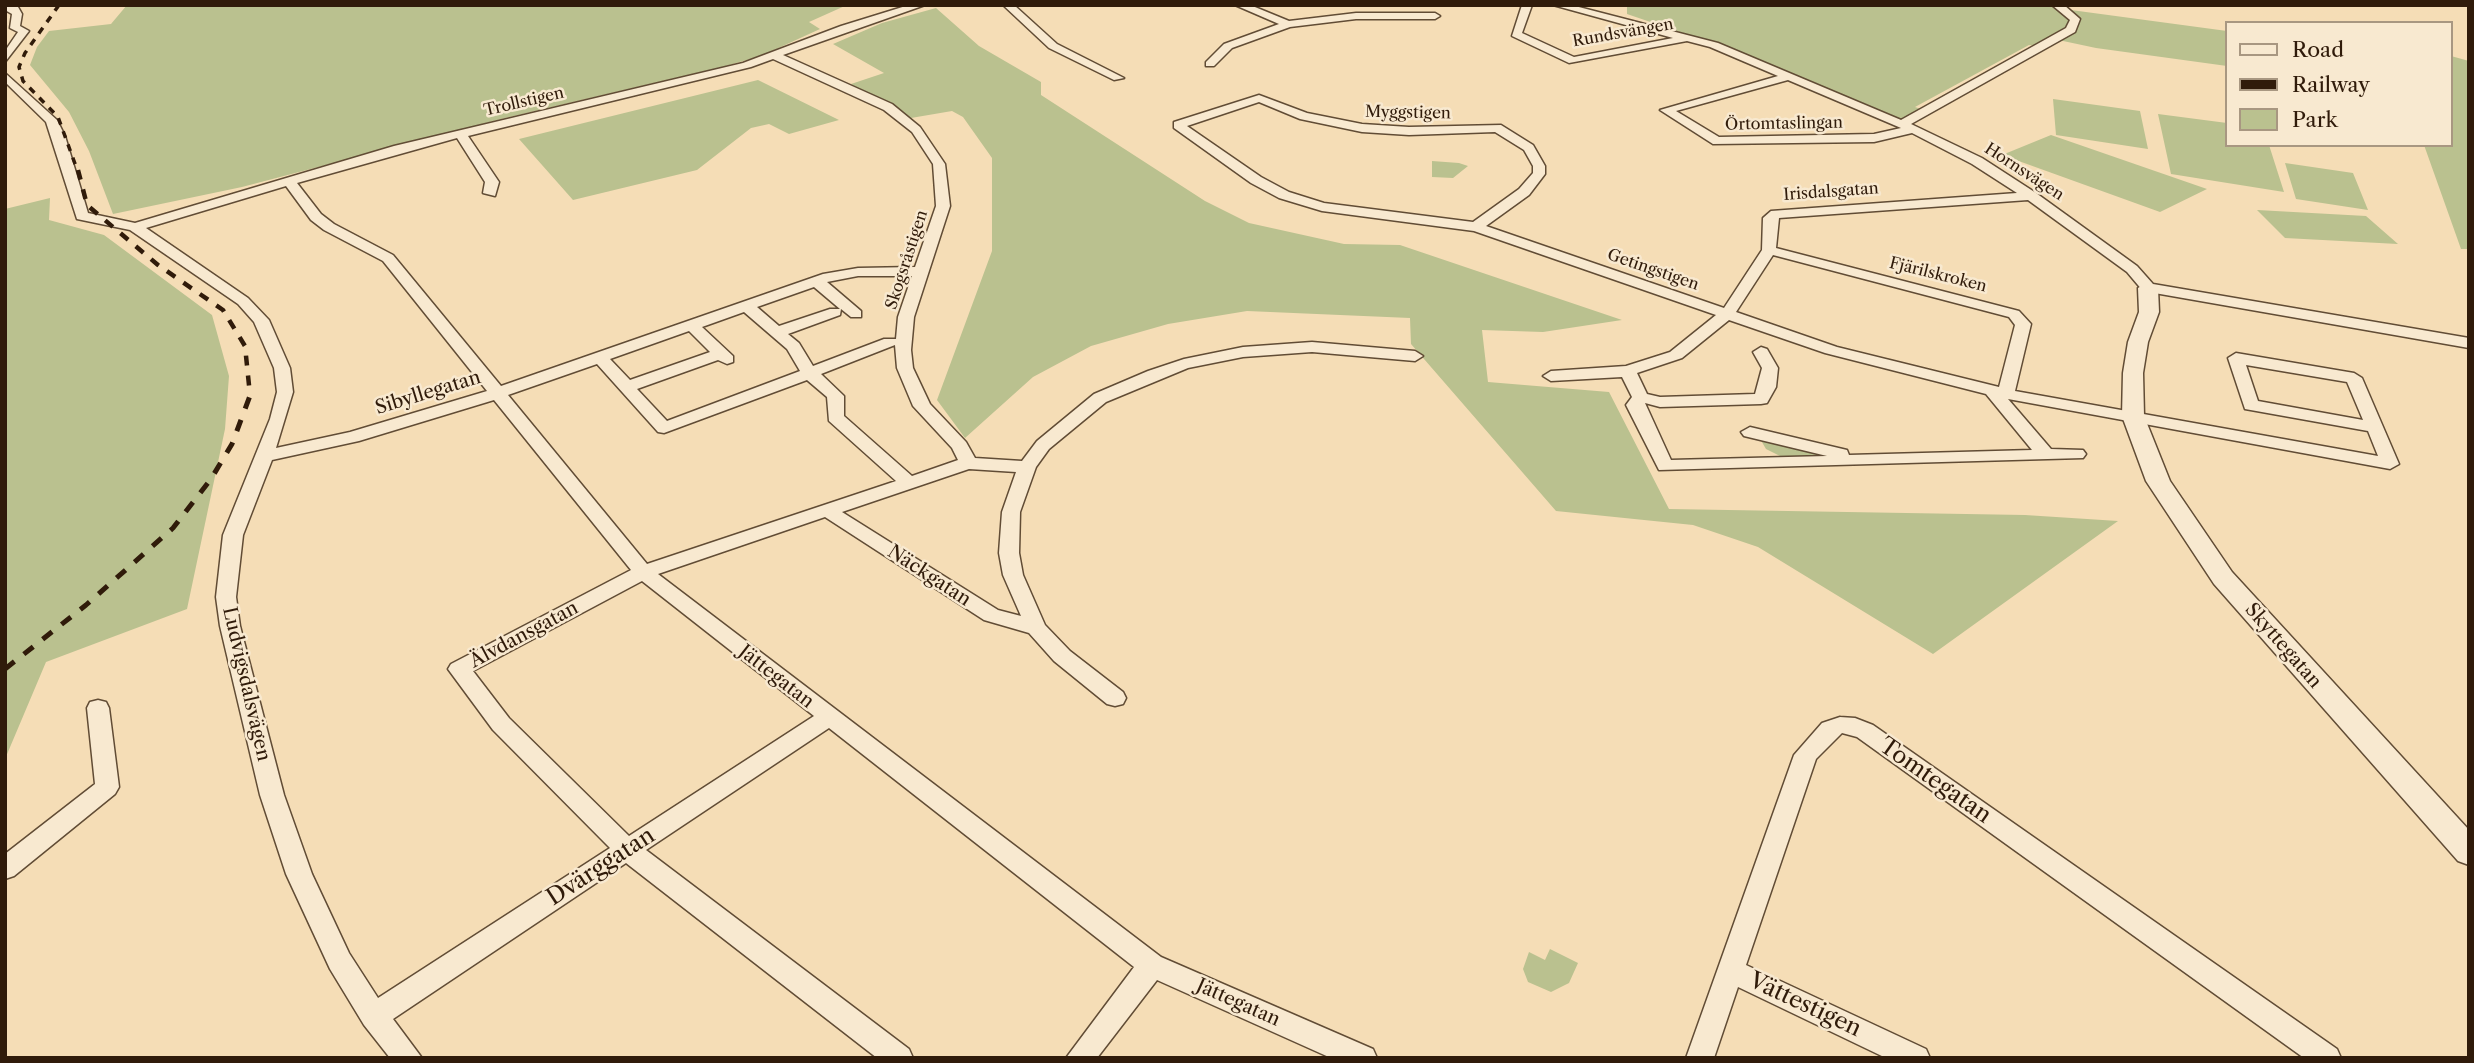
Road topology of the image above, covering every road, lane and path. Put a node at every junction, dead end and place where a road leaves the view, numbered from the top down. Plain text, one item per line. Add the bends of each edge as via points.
1 (920, 5) edge
2 (1008, 5) edge
3 (1240, 5) edge
4 (1527, 5) edge
5 (1558, 5) edge
6 (2057, 5) edge
7 (5, 7) edge
8 (1435, 16) dead end
9 (1288, 24) junction
10 (1688, 37) junction
11 (776, 56) junction
12 (5, 59) edge
13 (1210, 64) dead end
14 (5, 76) edge
15 (1790, 76) junction
16 (1118, 78) dead end
17 (1178, 125) joint
18 (1908, 126) junction
19 (460, 133) junction
20 (288, 180) junction
21 (491, 193) dead end
22 (2031, 196) junction
23 (135, 227) junction
24 (1476, 227) junction
25 (1769, 250) junction
26 (922, 271) junction
27 (816, 281) junction
28 (2148, 288) junction
29 (746, 306) junction
30 (835, 312) dead end
31 (1728, 313) junction
32 (856, 314) dead end
33 (691, 325) junction
34 (778, 332) junction
35 (890, 341) dead end
36 (2469, 342) edge
37 (1761, 352) dead end
38 (1415, 356) dead end
39 (599, 357) junction
40 (1628, 371) junction
41 (809, 373) junction
42 (1551, 376) dead end
43 (627, 387) junction
44 (1999, 392) junction
45 (498, 394) junction
46 (1640, 397) junction
47 (1733, 401) junction
48 (2133, 416) junction
49 (2375, 427) junction
50 (1750, 432) junction
51 (2077, 454) dead end
52 (264, 456) junction
53 (2046, 456) junction
54 (1848, 461) junction
55 (968, 463) junction
56 (1767, 463) junction
57 (1027, 467) junction
58 (909, 483) junction
59 (828, 511) junction
60 (643, 572) junction
61 (1036, 628) junction
62 (1115, 698) dead end
63 (98, 708) dead end
64 (828, 718) junction
65 (627, 850) junction
66 (2469, 852) edge
67 (5, 869) edge
68 (1152, 965) junction
69 (1731, 971) junction
70 (374, 1016) junction
71 (408, 1058) edge
72 (899, 1058) edge
73 (1080, 1058) edge
74 (1363, 1058) edge
75 (1700, 1058) edge
76 (1916, 1058) edge
77 (2327, 1058) edge

1 - 11 street, Trollstigen
2 - 16 street via 1053,46
3 - 9 street
4 - 10 street, Rundsvängen via 1516,34 1573,61
5 - 10 street, Hornsvägen
6 - 18 street via 2075,19 2071,30
7 - 12 street via 17,14 15,28 24,31
8 - 9 street via 1356,16
9 - 13 street via 1228,46
10 - 15 street, Hornsvägen
11 - 19 street, Trollstigen
11 - 26 street, Skogsråstigen via 888,107 916,130 933,152 942,178 943,206
14 - 23 street via 51,120 82,216
15 - 18 street, Hornsvägen
15 - 18 street, Örtomtaslingan via 1665,110 1717,141 1874,138
17 - 24 street, Getingstigen via 1284,195 1322,207
17 - 24 street, Myggstigen via 1259,98 1304,116 1362,128 1497,128 1529,148 1539,174 1524,192
18 - 22 street, Hornsvägen
19 - 20 street, Trollstigen
19 - 21 street via 492,182
20 - 23 street, Trollstigen
20 - 45 street, Jättegatan via 329,227 388,258
22 - 25 street, Irisdalsgatan via 1783,212 1770,218
22 - 28 street, Hornsvägen via 2132,269
23 - 52 street, Ludvigsdalsvägen via 243,301 261,320 282,369 285,392
24 - 31 street, Getingstigen
25 - 31 street, Irisdalsgatan
25 - 44 street, Fjärilskroken via 2014,314 2023,324
26 - 27 street, Sibyllegatan via 850,273
26 - 55 street, Skogsråstigen via 906,317 905,368 922,406 960,446
27 - 29 street, Sibyllegatan
27 - 32 street
28 - 36 street
28 - 48 street, Skyttegatan via 2149,312 2133,373
29 - 33 street, Sibyllegatan
29 - 34 street
30 - 34 street
31 - 40 street, Irisdalsgatan via 1676,355
31 - 44 street, Getingstigen via 1831,350
33 - 39 street, Sibyllegatan
33 - 43 street via 724,356
34 - 41 street via 793,346
35 - 41 street
37 - 47 street via 1770,368 1768,387 1761,399
38 - 57 street via 1312,347 1243,352 1184,364 1100,398 1052,437
39 - 43 street
39 - 45 street, Sibyllegatan
40 - 42 street, Irisdalsgatan
40 - 46 street
41 - 43 street via 664,428
41 - 58 street via 836,396 835,417
44 - 48 street, Getingstigen
44 - 53 street
45 - 52 street, Sibyllegatan via 353,437
45 - 60 street, Jättegatan
46 - 47 street via 1660,402
46 - 56 street via 1635,405 1665,466
47 - 50 street
48 - 49 street via 2390,464
48 - 66 street, Skyttegatan via 2147,460 2183,522 2257,617
49 - 49 street via 2354,378 2236,358 2251,405
50 - 54 street via 1843,454
50 - 56 street
51 - 53 street
52 - 70 street, Ludvigsdalsvägen via 233,536 226,597 230,626 272,795 299,874 339,961
53 - 54 street
54 - 56 street
55 - 57 street, Älvdansgatan
55 - 58 street, Älvdansgatan
57 - 61 street via 1011,512 1009,553 1017,586
58 - 59 street, Älvdansgatan
59 - 60 street, Älvdansgatan
59 - 61 street, Näckgatan via 991,615
60 - 64 street, Jättegatan
60 - 65 street, Älvdansgatan via 460,669 501,724
61 - 62 street via 1062,656
63 - 67 street via 107,787
64 - 65 street, Dvärggatan
64 - 68 street, Jättegatan
65 - 70 street, Dvärggatan
65 - 72 street, Älvdansgatan
68 - 73 street
68 - 74 street, Jättegatan
69 - 75 street, Tomtegatan
69 - 76 street, Vättestigen
69 - 77 street, Tomtegatan via 1806,755 1830,729 1840,724 1855,726
70 - 71 street, Ludvigsdalsvägen

